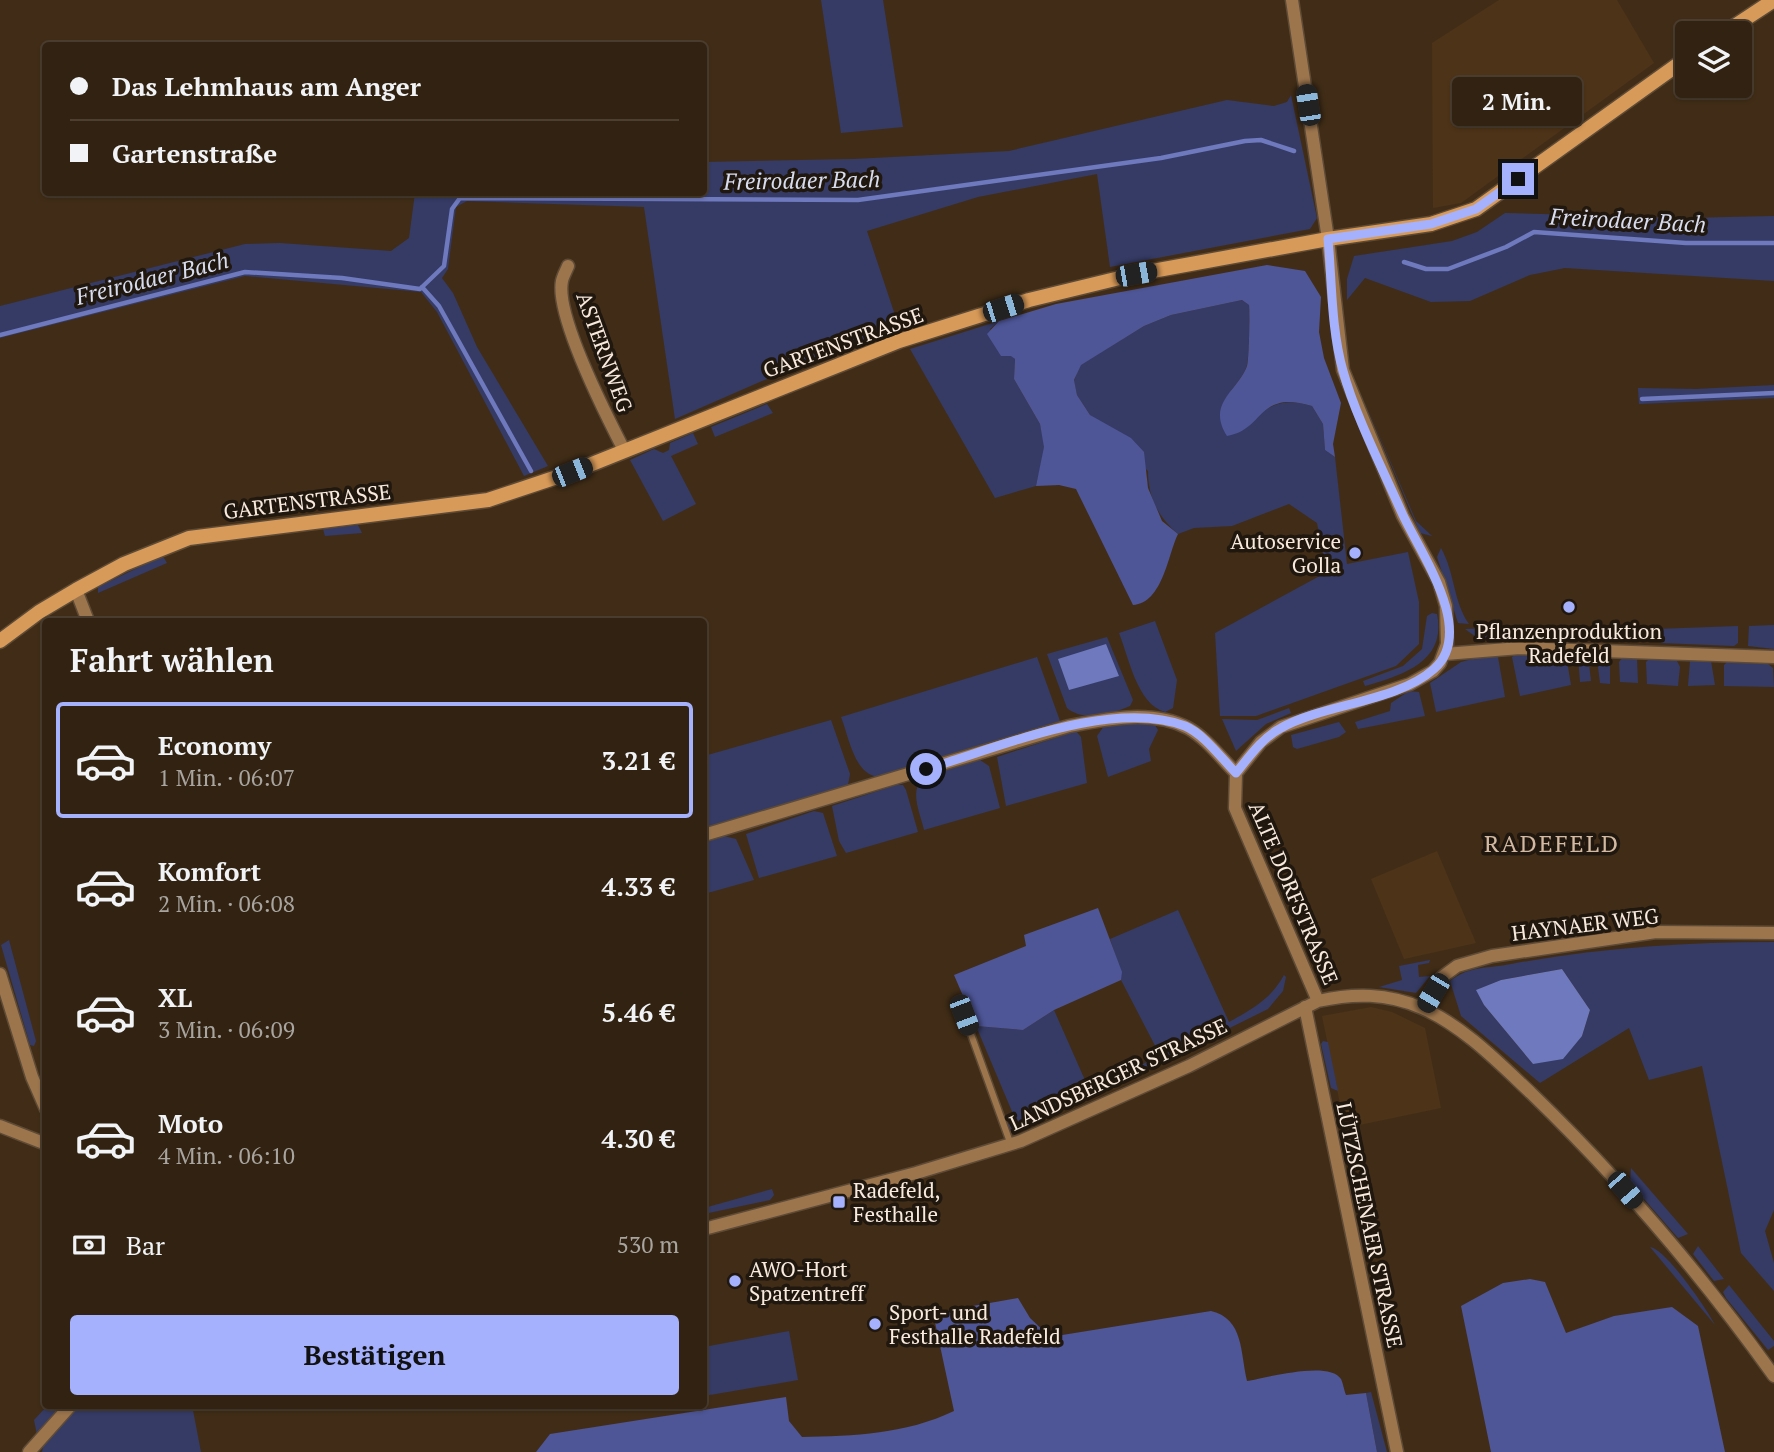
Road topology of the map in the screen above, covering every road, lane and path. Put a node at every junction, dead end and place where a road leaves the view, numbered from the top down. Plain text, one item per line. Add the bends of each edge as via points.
1 (1292, 0) edge
2 (1774, 0) edge
3 (1742, 21) edge
4 (1675, 67) edge
5 (1328, 239) junction
6 (568, 266) dead end
7 (624, 450) junction
8 (76, 590) junction
9 (87, 618) edge
10 (0, 641) edge
11 (1445, 654) junction
12 (1774, 657) edge
13 (1236, 773) junction
14 (707, 834) edge
15 (1774, 933) edge
16 (0, 974) edge
17 (1312, 1004) junction
18 (1423, 1008) junction
19 (964, 1015) dead end
20 (42, 1099) edge
21 (0, 1126) edge
22 (42, 1142) edge
23 (1011, 1145) junction
24 (707, 1228) edge
25 (1774, 1376) edge
26 (67, 1409) edge
27 (29, 1452) edge
28 (1397, 1452) edge

1 - 5 street
2 - 3 main road
4 - 5 main road, GARTENSTRASSE via 1476,209 1431,224
5 - 7 main road, GARTENSTRASSE via 1136,274 1030,300 899,341
5 - 11 street via 1343,370 1403,516 1439,582 1448,629
6 - 7 street, ASTERNWEG via 562,282 566,312 599,403
7 - 8 main road, GARTENSTRASSE via 488,500 189,538 124,564
8 - 9 street
8 - 10 main road, GARTENSTRASSE
11 - 12 street via 1520,648
11 - 13 street via 1433,671 1410,684 1281,727 1261,742
13 - 14 street via 1186,727 1108,718
13 - 17 street, ALTE DORFSTRASSE via 1235,808
15 - 18 street, HAYNAER WEG via 1656,932 1493,956 1457,966 1442,977
16 - 20 street
17 - 18 street, LANDSBERGER STRASSE via 1362,994
17 - 23 street, LANDSBERGER STRASSE via 1167,1077
17 - 28 street, LÜTZSCHENAER STRASSE
18 - 25 street, LANDSBERGER STRASSE via 1502,1066 1625,1190 1710,1287
19 - 23 lane
21 - 22 street
23 - 24 street, LANDSBERGER STRASSE
26 - 27 street

